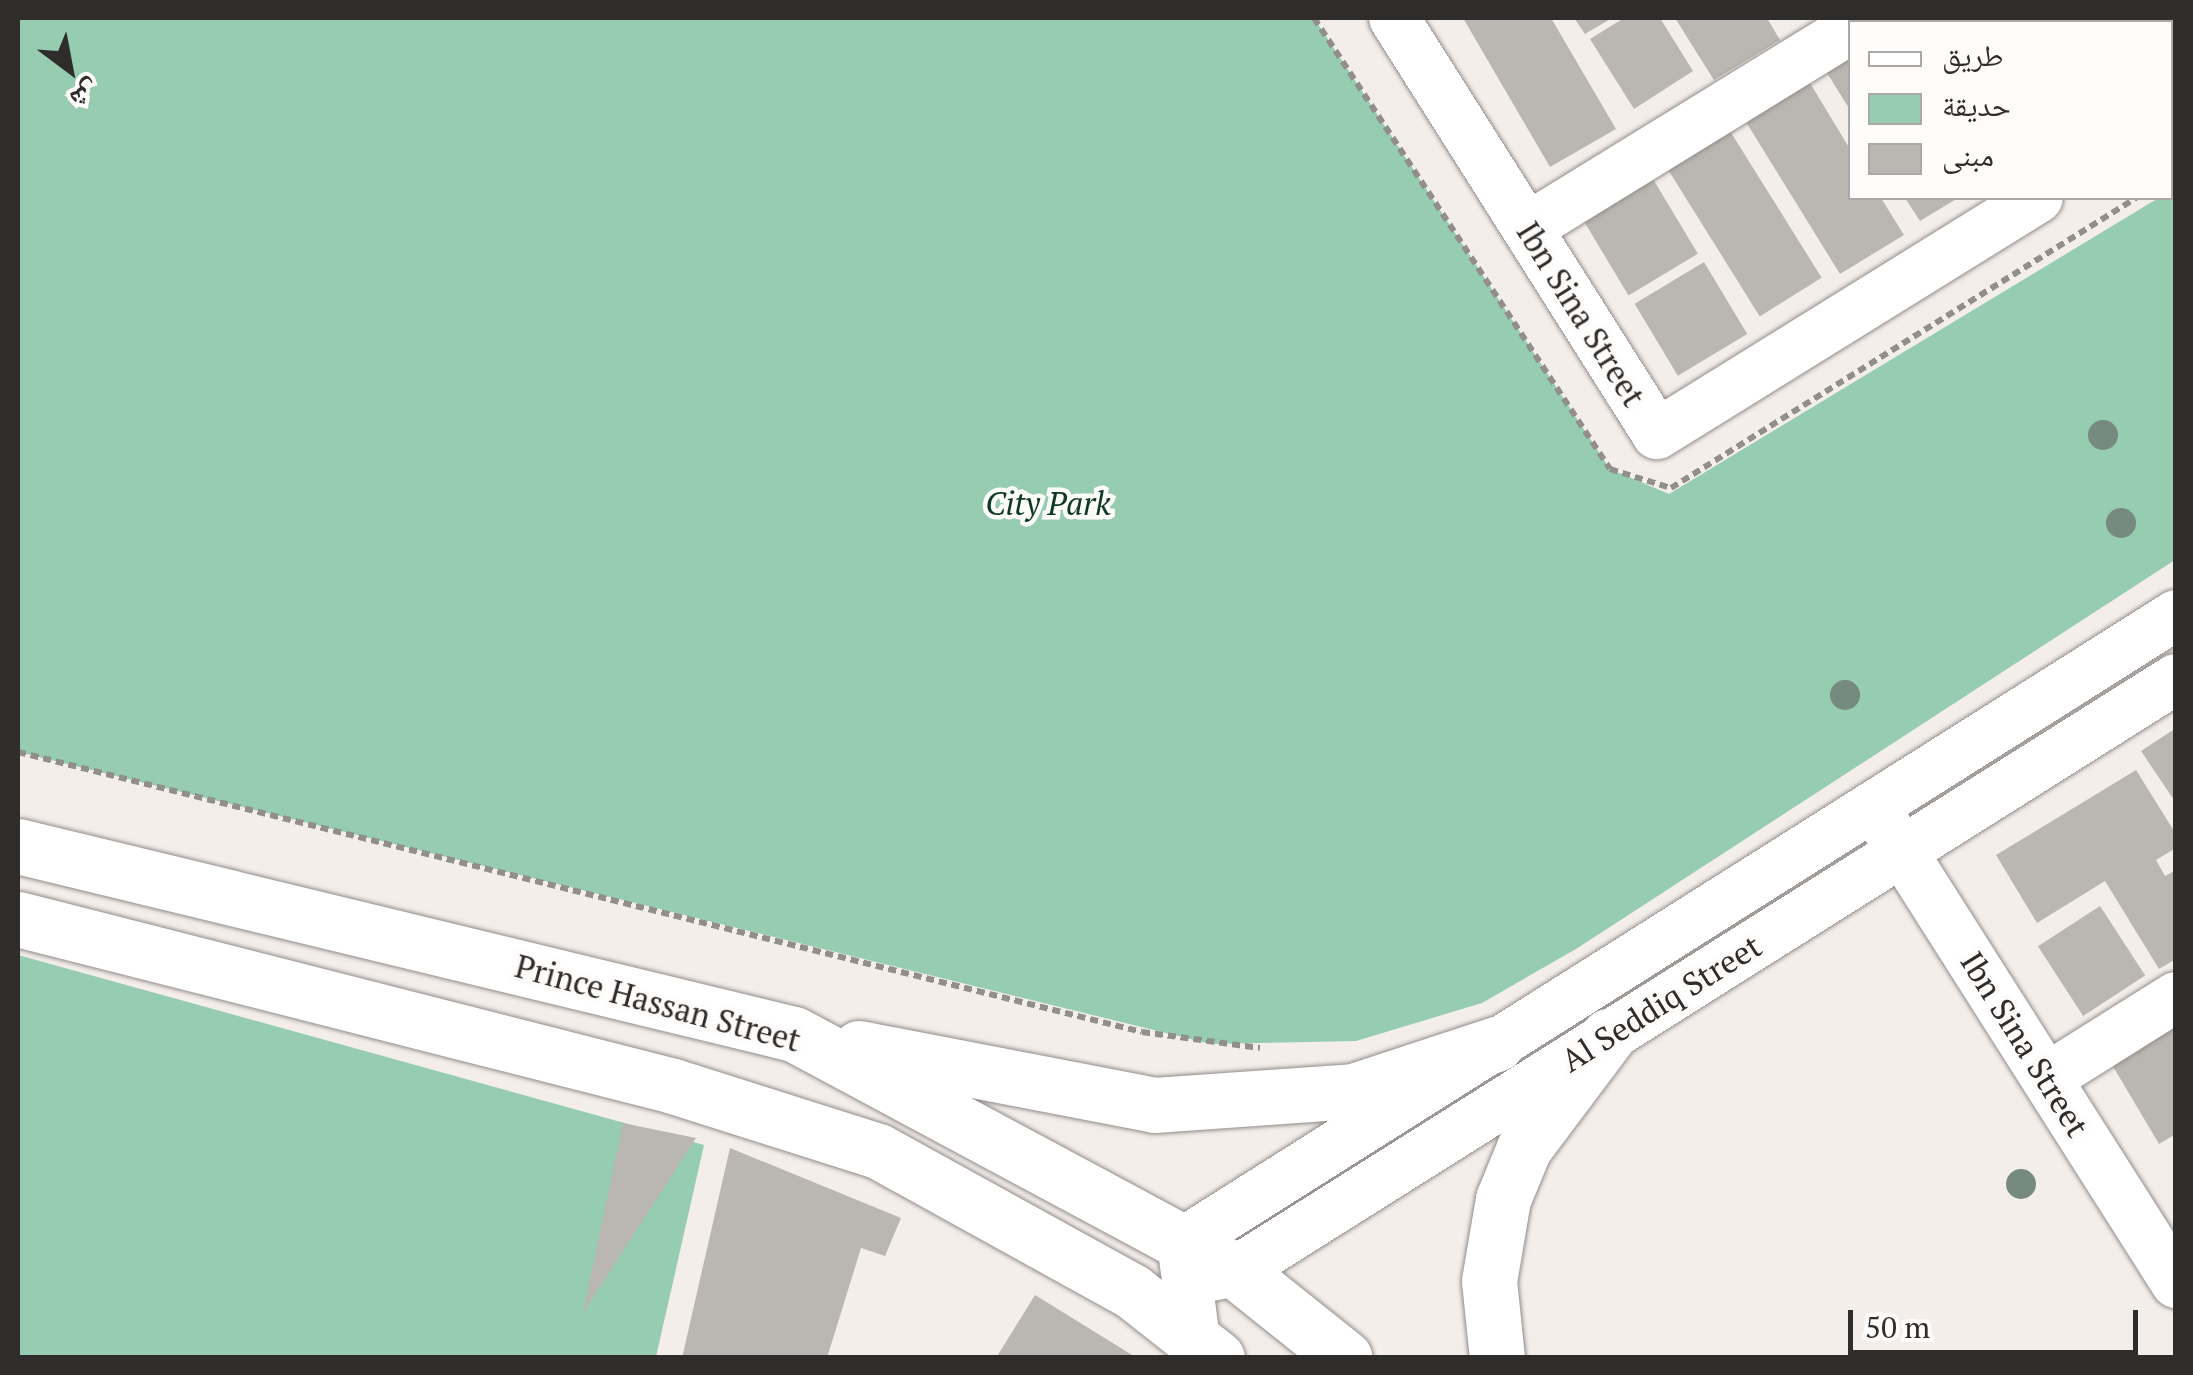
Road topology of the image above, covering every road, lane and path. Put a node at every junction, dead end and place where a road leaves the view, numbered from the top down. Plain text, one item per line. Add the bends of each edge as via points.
1 (1314, 18) edge
2 (1394, 18) edge
3 (1848, 30) edge
4 (2035, 200) edge
5 (2133, 200) edge
6 (1527, 228) junction
7 (2176, 615) edge
8 (2176, 679) edge
9 (18, 752) edge
10 (1873, 806) junction
11 (18, 846) edge
12 (1903, 851) junction
13 (18, 919) edge
14 (2176, 997) edge
15 (794, 1034) junction
16 (1608, 1036) junction
17 (1496, 1044) junction
18 (1282, 1046) dead end
19 (2046, 1078) junction
20 (1202, 1265) junction
21 (2176, 1283) edge
22 (1133, 1292) junction
23 (1206, 1349) edge
24 (1345, 1358) edge
25 (1497, 1358) edge

1 - 5 path via 1610,469 1670,488
2 - 6 street, Ibn Sina Street
3 - 6 street
4 - 6 street, Ibn Sina Street via 1657,434
7 - 10 street, Al Seddiq Street
8 - 12 street, Al Seddiq Street
9 - 18 path via 1142,1032
10 - 12 street, Ibn Sina Street
10 - 17 street, Al Seddiq Street
11 - 15 main road, Prince Hassan Street
12 - 16 street, Al Seddiq Street
12 - 19 street, Ibn Sina Street
13 - 22 main road via 673,1086 878,1151
14 - 19 street
15 - 17 main road via 1154,1105 1354,1091
15 - 20 main road, Prince Hassan Street
16 - 20 street, Al Seddiq Street
16 - 25 main road via 1524,1148 1503,1199 1489,1281
17 - 20 street, Al Seddiq Street
19 - 21 street, Ibn Sina Street
20 - 22 street, Al Seddiq Street
20 - 23 street
20 - 24 main road, Prince Hassan Street
22 - 23 main road

